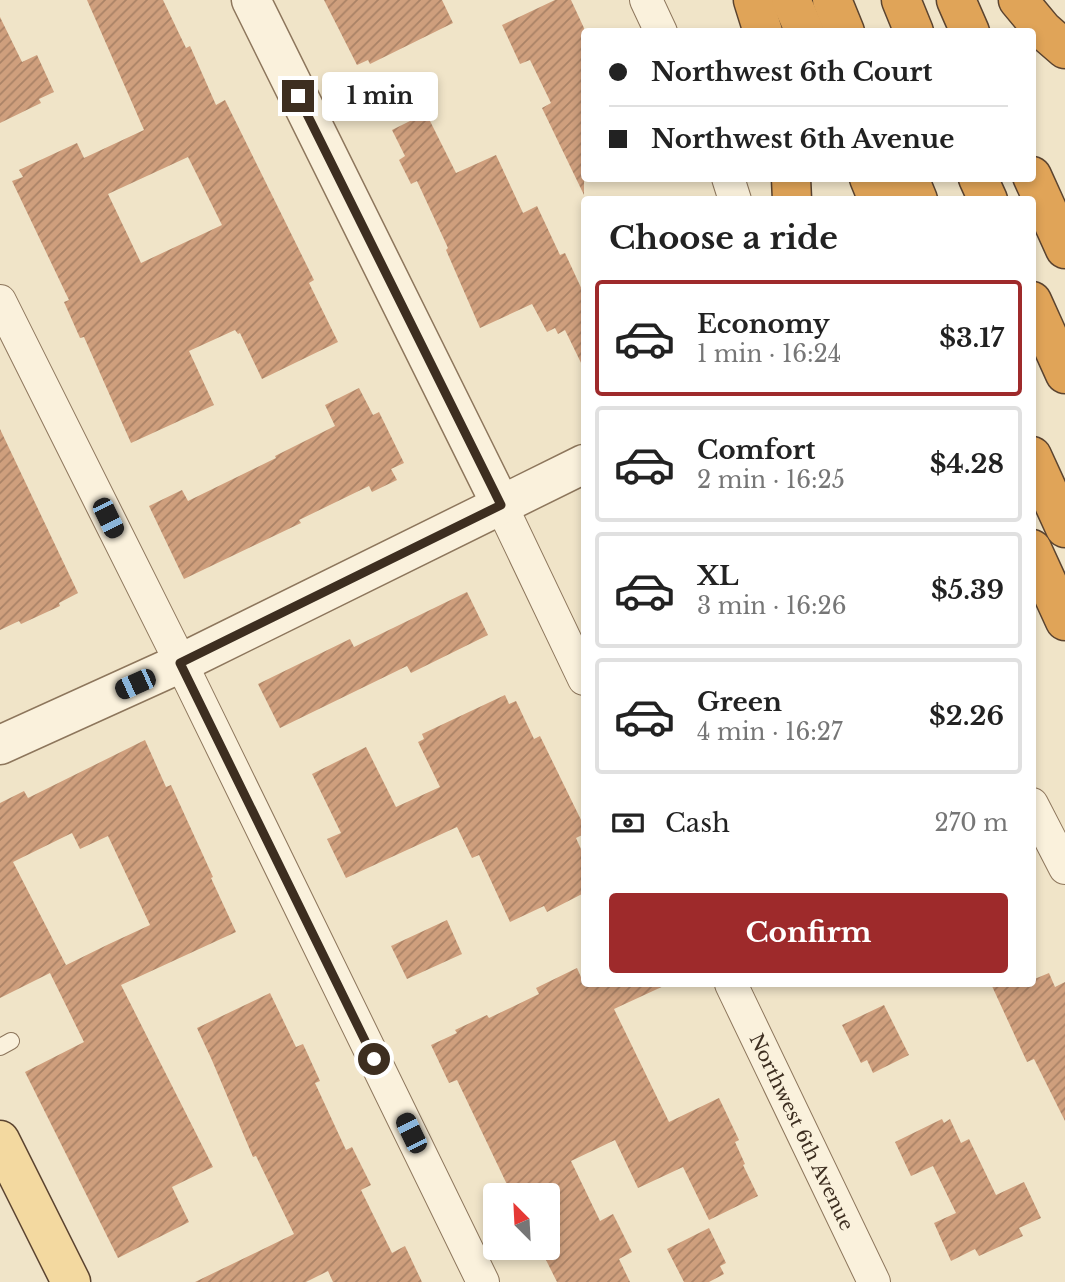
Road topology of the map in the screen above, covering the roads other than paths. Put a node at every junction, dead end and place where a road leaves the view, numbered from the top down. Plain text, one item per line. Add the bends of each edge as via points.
1 (251, 0) edge
2 (646, 0) edge
3 (753, 0) edge
4 (791, 0) edge
5 (832, 0) edge
6 (901, 0) edge
7 (956, 0) edge
8 (1018, 0) edge
9 (659, 28) edge
10 (762, 28) edge
11 (803, 28) edge
12 (843, 28) edge
13 (912, 28) edge
14 (968, 28) edge
15 (1065, 49) edge
16 (1035, 182) edge
17 (1065, 249) edge
18 (0, 301) edge
19 (1036, 310) edge
20 (1065, 374) edge
21 (581, 465) edge
22 (1036, 465) edge
23 (501, 505) junction
24 (1065, 528) edge
25 (1036, 558) edge
26 (1065, 621) edge
27 (180, 663) junction
28 (581, 673) edge
29 (0, 745) edge
30 (1036, 812) edge
31 (1065, 868) edge
32 (732, 987) edge
33 (0, 1140) edge
34 (71, 1282) edge
35 (483, 1282) edge
36 (874, 1282) edge

1 - 23 street
2 - 9 street
3 - 10 highway
4 - 11 highway
5 - 12 highway
6 - 13 highway
7 - 14 highway
8 - 15 highway
16 - 17 highway
18 - 27 street
19 - 20 highway
21 - 23 street
22 - 24 highway
23 - 27 street
23 - 28 street
25 - 26 highway
27 - 29 street
27 - 35 street
30 - 31 street
32 - 36 street, Northwest 6th Avenue
33 - 34 main road

